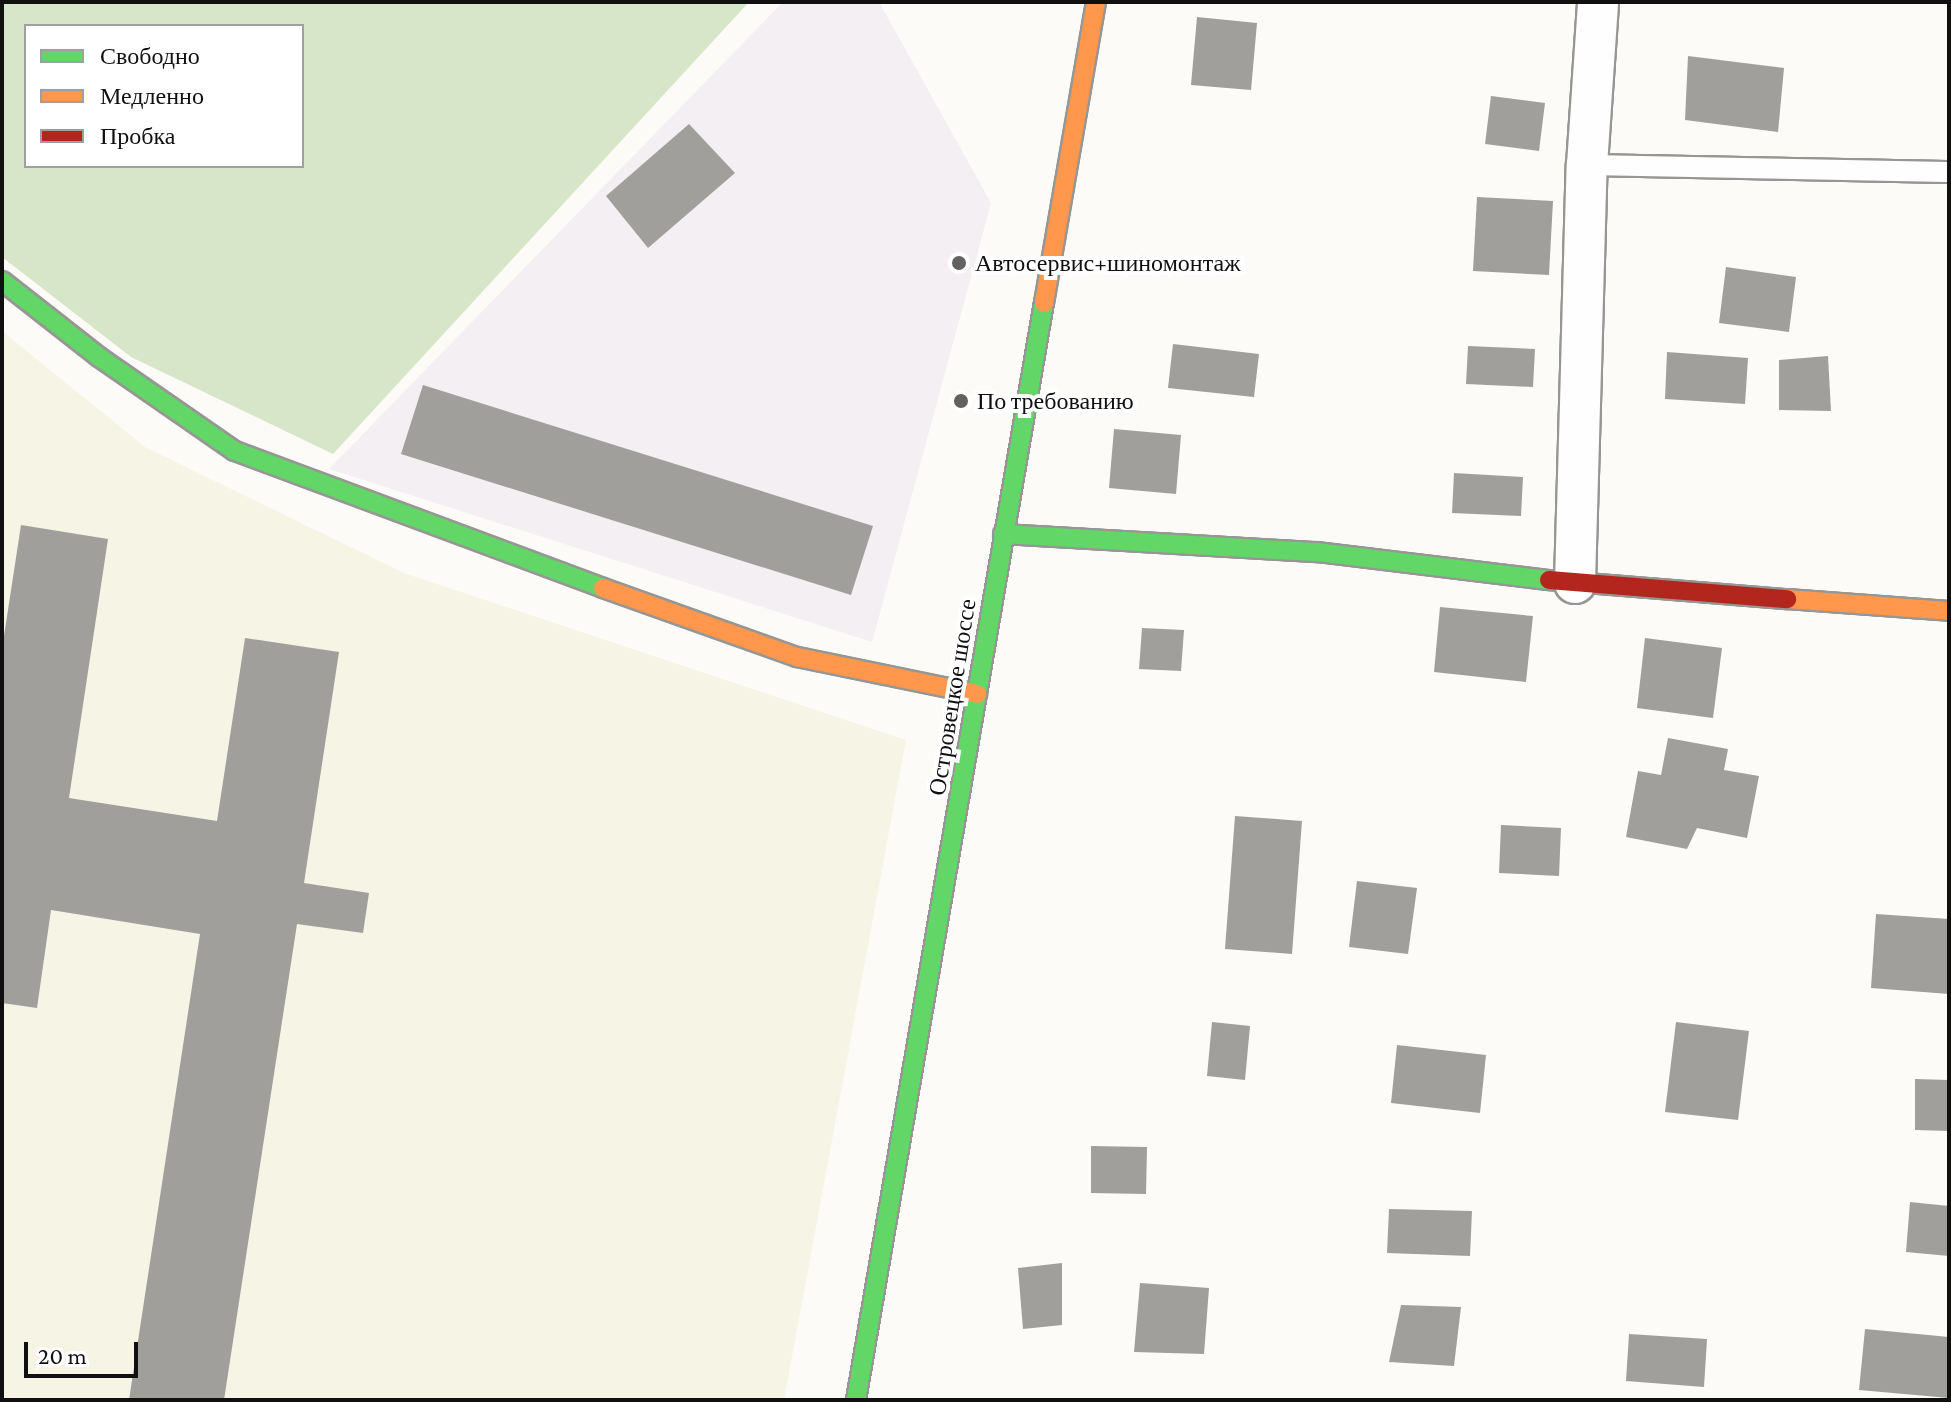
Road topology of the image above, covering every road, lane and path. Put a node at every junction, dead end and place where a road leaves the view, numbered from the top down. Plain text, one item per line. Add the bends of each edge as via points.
1 (1096, 2) edge
2 (1598, 2) edge
3 (1587, 165) junction
4 (1949, 172) edge
5 (2, 281) edge
6 (1003, 534) junction
7 (1575, 583) junction
8 (1949, 611) edge
9 (977, 694) junction
10 (856, 1400) edge

1 - 6 street, Островецкое шоссе
2 - 3 street
3 - 4 lane
3 - 7 street
5 - 9 street via 99,357 235,451 797,657
6 - 7 street via 1317,552
6 - 9 street, Островецкое шоссе
7 - 8 street
9 - 10 street, Островецкое шоссе

